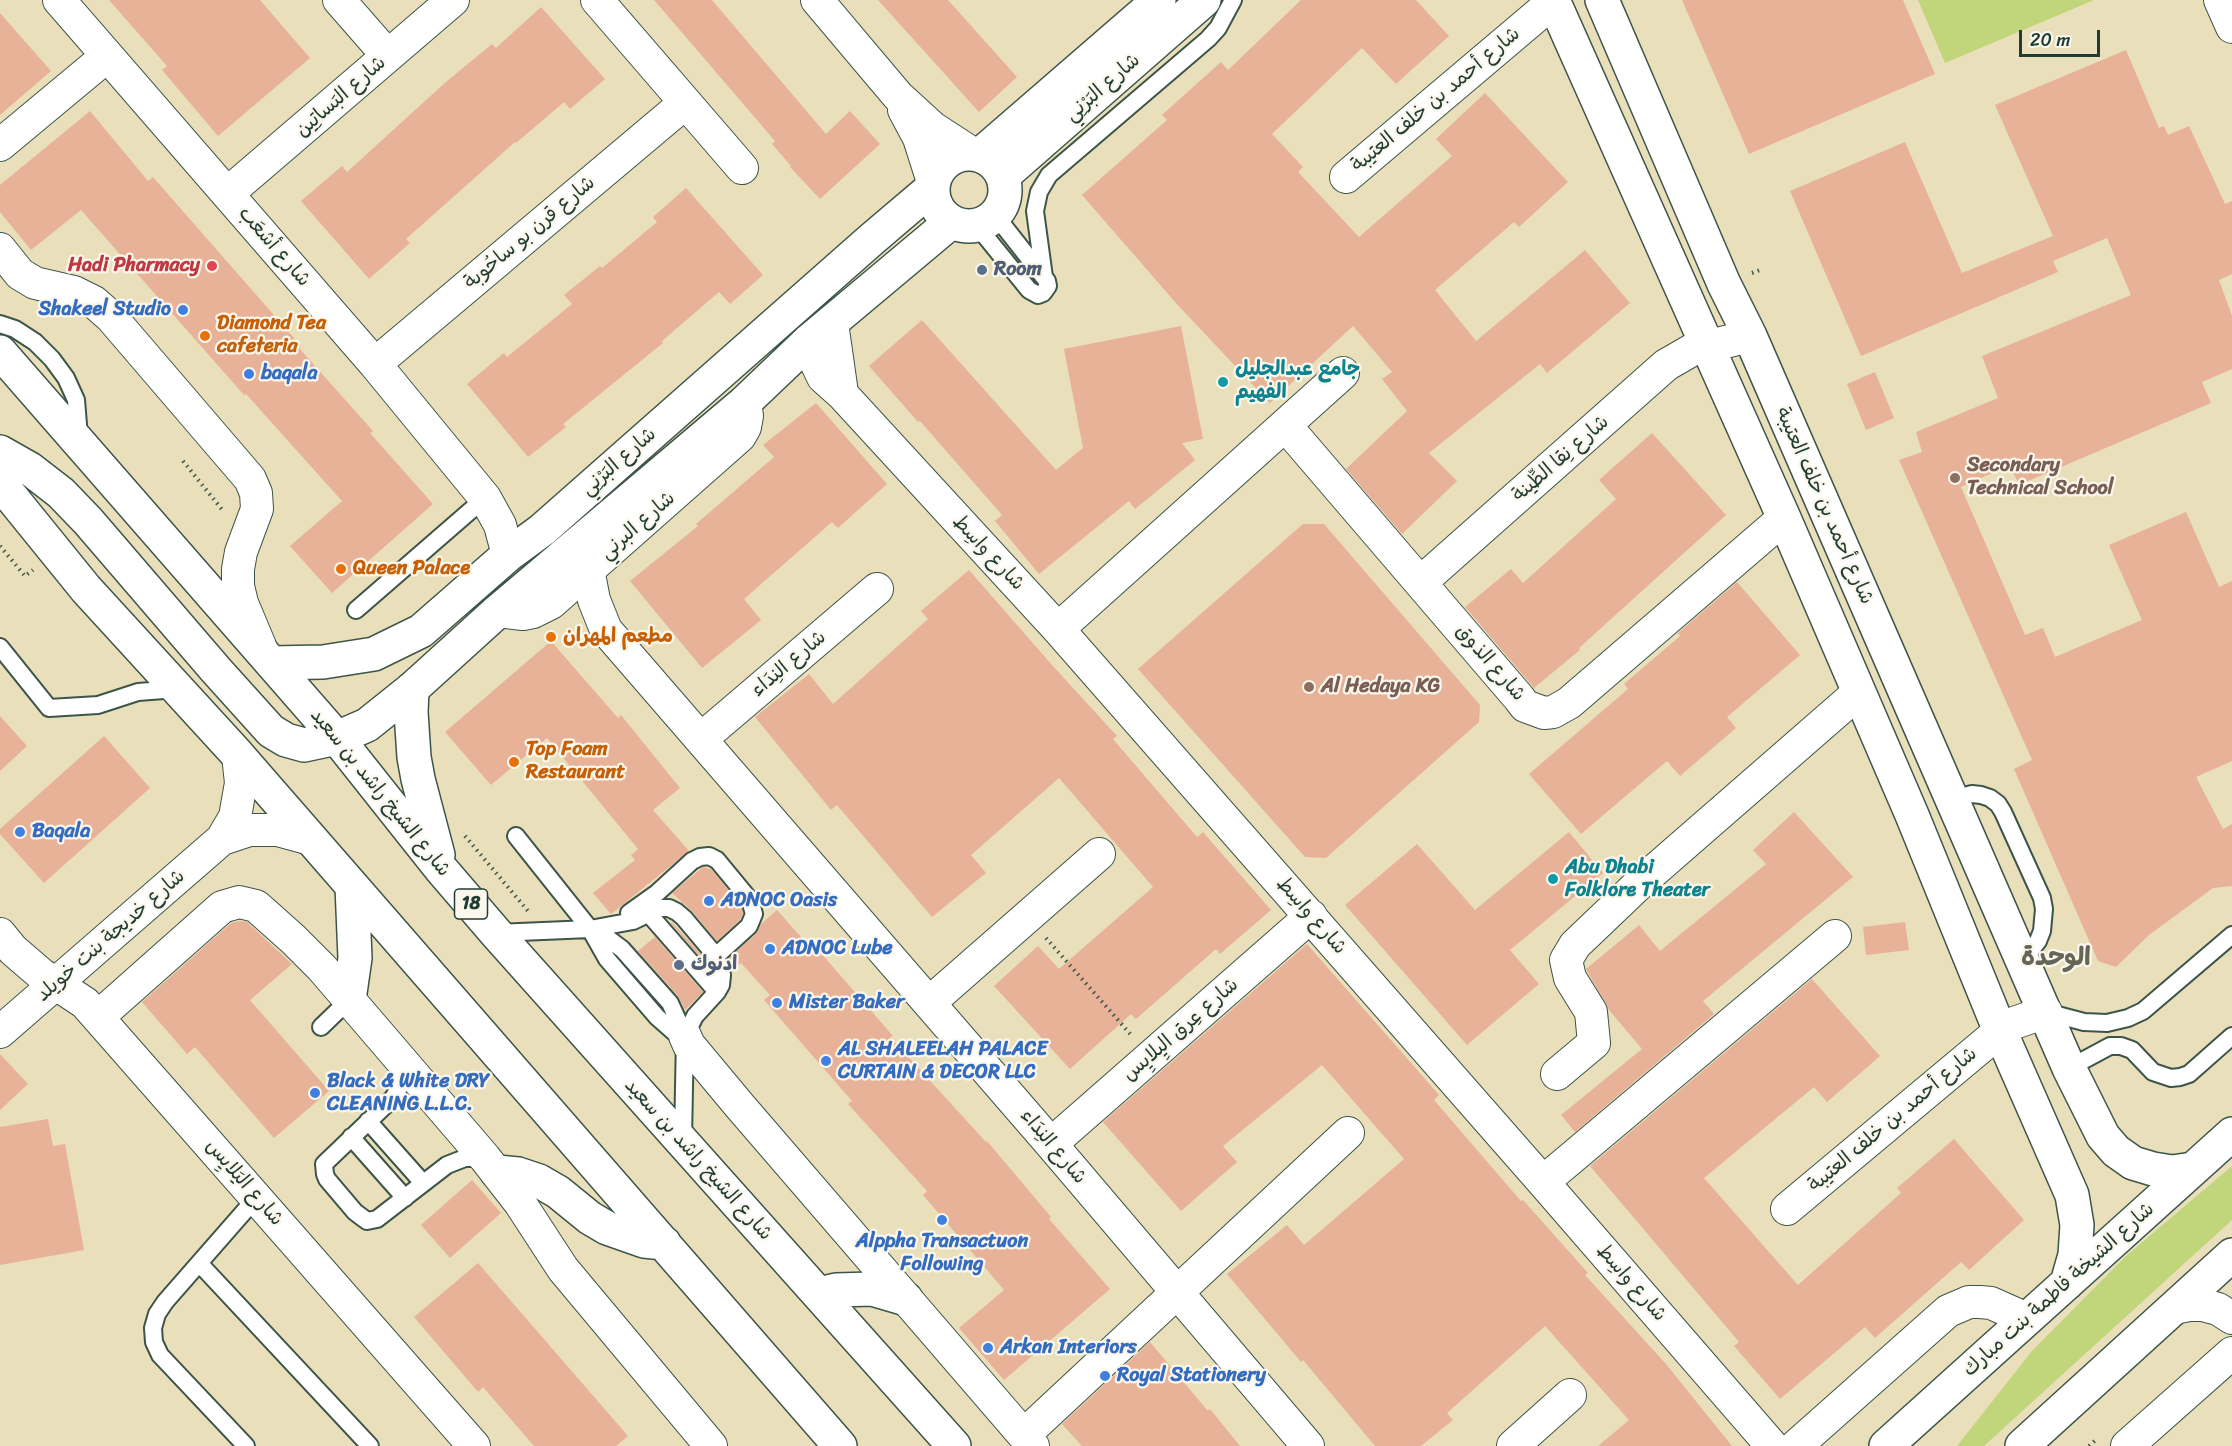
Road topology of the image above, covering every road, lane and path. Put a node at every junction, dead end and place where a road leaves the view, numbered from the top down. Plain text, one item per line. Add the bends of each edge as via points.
1 (59, 0) edge
2 (339, 0) edge
3 (453, 0) edge
4 (597, 0) edge
5 (817, 0) edge
6 (1159, 0) edge
7 (1204, 0) edge
8 (1233, 0) edge
9 (1554, 0) edge
10 (1602, 0) edge
11 (2220, 0) edge
12 (2232, 27) edge
13 (107, 56) junction
14 (388, 56) junction
15 (898, 96) junction
16 (685, 103) junction
17 (0, 145) edge
18 (985, 162) junction
19 (741, 168) dead end
20 (1346, 177) dead end
21 (933, 185) junction
22 (228, 194) junction
23 (975, 221) junction
24 (872, 239) junction
25 (0, 249) edge
26 (0, 324) edge
27 (821, 332) junction
28 (1750, 336) junction
29 (1707, 346) junction
30 (0, 352) edge
31 (375, 364) junction
32 (1343, 373) dead end
33 (745, 402) junction
34 (1285, 425) junction
35 (80, 444) junction
36 (0, 452) edge
37 (0, 483) edge
38 (485, 498) junction
39 (1784, 518) junction
40 (542, 530) junction
41 (508, 555) junction
42 (588, 569) junction
43 (1421, 582) junction
44 (877, 589) dead end
45 (551, 603) junction
46 (356, 610) dead end
47 (498, 611) junction
48 (1058, 629) junction
49 (606, 630) junction
50 (0, 647) edge
51 (268, 659) junction
52 (177, 689) junction
53 (412, 689) junction
54 (1858, 693) junction
55 (337, 738) junction
56 (701, 739) junction
57 (238, 755) junction
58 (516, 836) dead end
59 (222, 839) junction
60 (311, 839) junction
61 (1099, 854) dead end
62 (441, 868) junction
63 (352, 886) junction
64 (648, 913) junction
65 (1027, 916) junction
66 (1311, 916) junction
67 (590, 929) junction
68 (496, 933) junction
69 (0, 934) edge
70 (2232, 935) edge
71 (1835, 936) dead end
72 (716, 956) junction
73 (56, 984) junction
74 (717, 992) junction
75 (349, 1000) junction
76 (929, 1002) junction
77 (2046, 1012) junction
78 (98, 1017) junction
79 (321, 1027) dead end
80 (2000, 1031) junction
81 (0, 1032) edge
82 (685, 1036) junction
83 (2232, 1036) edge
84 (1150, 1057) junction
85 (407, 1067) junction
86 (2069, 1068) junction
87 (1557, 1074) dead end
88 (368, 1121) junction
89 (1348, 1133) dead end
90 (2232, 1134) edge
91 (351, 1137) junction
92 (682, 1143) junction
93 (1051, 1144) junction
94 (491, 1165) junction
95 (2193, 1168) junction
96 (1543, 1182) junction
97 (423, 1184) junction
98 (256, 1197) junction
99 (405, 1198) junction
100 (1787, 1209) dead end
101 (664, 1243) junction
102 (2232, 1255) edge
103 (199, 1263) junction
104 (2067, 1284) junction
105 (1177, 1293) junction
106 (819, 1294) junction
107 (906, 1299) junction
108 (2174, 1308) junction
109 (2232, 1318) edge
110 (2027, 1319) junction
111 (2232, 1353) edge
112 (1570, 1395) dead end
113 (1029, 1440) edge
114 (473, 1445) edge
115 (246, 1446) edge
116 (370, 1446) edge
117 (711, 1446) edge
118 (840, 1446) edge
119 (954, 1446) edge
120 (1308, 1446) edge
121 (1513, 1446) edge
122 (1772, 1446) edge
123 (1796, 1446) edge
124 (1886, 1446) edge
125 (2022, 1446) edge
126 (2127, 1446) edge

1 - 13 street, شارع أشعَب
2 - 14 street
3 - 14 street, شارع البَساتِين
4 - 16 street
5 - 15 street
6 - 18 street, شارع البَرْنِي
7 - 18 street, شارع البَرْنِي
8 - 23 lane via 1208,39 1049,175 1039,192 1035,211 1044,277
9 - 20 street, شارع أحمد بن خلف العتيبة
9 - 29 street, شارع أحمد بن خلف العتيبة
10 - 28 street, شارع أحمد بن خلف العتيبة
11 - 12 street
13 - 17 street
13 - 22 street, شارع أشعَب
14 - 22 street, شارع البَساتِين
15 - 18 street via 933,128
15 - 21 street via 919,138
16 - 19 street
16 - 31 street, شارع قرن بو ساحُوبة
18 - 21 street via 959,154 947,161
18 - 23 street via 1006,193 1004,201
21 - 23 street via 937,208 943,216
21 - 24 street, شارع البَرْنِي
22 - 31 street, شارع أشعَب
23 - 27 street, شارع البَرْنِي
24 - 27 street via 855,270 808,314 806,321
24 - 40 street, شارع البَرْنِي
25 - 51 street via 21,274 35,283 74,292 111,316 250,479 257,509 241,552 238,586
26 - 35 lane via 35,342 66,378 76,400
27 - 33 street, شارع البَرْنِي
27 - 48 street, شارع واسِط via 812,354 823,377
28 - 29 street, شارع نِقا الطِّينة
28 - 77 street, شارع أحمد بن خلف العتيبة
29 - 39 street, شارع أحمد بن خلف العتيبة
29 - 43 street, شارع نِقا الطِّينة via 1666,365
30 - 35 street, شارع الشيخ راشد بن سعيد / 18
31 - 38 street, شارع أشعَب
32 - 34 street
33 - 42 street, شارع البرني via 747,416 740,436
33 - 47 street, شارع البَرْنِي
34 - 43 street, شارع الذوق
34 - 48 street
35 - 51 street, شارع الشيخ راشد بن سعيد / 18
36 - 55 street, شارع البَرْنِي via 61,494 88,521 272,730 286,740 304,745
37 - 52 street via 86,589
38 - 40 street, شارع أشعَب
38 - 41 street, شارع أشعَب via 500,525
38 - 46 lane
39 - 43 street, شارع الذوق via 1553,712 1526,706
39 - 54 street, شارع أحمد بن خلف العتيبة
40 - 41 street, شارع البَرْنِي
41 - 51 street, شارع البَرْنِي via 421,632 398,644 374,654 323,662
42 - 45 street, شارع البرني
42 - 49 street, شارع النِدَاء via 594,600
44 - 56 street, شارع النِدَاء
45 - 47 street, شارع البرني via 523,614
45 - 49 street, شارع النِدَاء
47 - 53 street, شارع البَرْنِي
48 - 66 street, شارع واسِط
49 - 56 street, شارع النِدَاء
50 - 52 lane via 49,708 98,705 138,692
51 - 55 street, شارع الشيخ راشد بن سعيد / 18
52 - 57 street
53 - 55 street, شارع البَرْنِي via 367,725
53 - 62 street via 411,734 418,779
54 - 80 street, شارع أحمد بن خلف العتيبة
54 - 87 street via 1640,883 1575,945 1566,960 1570,978 1591,1012 1594,1043
55 - 62 street, شارع الشيخ راشد بن سعيد / 18
56 - 76 street, شارع النِدَاء
57 - 59 street, شارع خديجة بنت خويلد via 241,783 236,817
57 - 60 street
58 - 67 lane
59 - 60 street, شارع خديجة بنت خويلد via 249,830 278,830
59 - 73 street, شارع خديجة بنت خويلد
60 - 63 street
61 - 65 street
62 - 68 street, شارع الشيخ راشد بن سعيد / 18
63 - 75 street via 355,958
63 - 101 street
64 - 67 lane via 619,925
64 - 72 lane via 660,908 677,912
64 - 74 lane
65 - 76 street
65 - 84 path
66 - 84 street, شارع عِرق اليِلايِس
66 - 96 street, شارع واسِط
67 - 68 lane
67 - 72 lane via 632,911 692,861 709,856 717,860 750,900 754,914 749,927
67 - 82 lane via 622,949 670,1003
68 - 92 street, شارع الشيخ راشد بن سعيد / 18
69 - 73 street, شارع اليَلايِس via 28,964
70 - 77 lane via 2143,1011 2128,1018 2107,1023 2084,1022
71 - 96 street
72 - 74 lane via 722,975
73 - 78 street, شارع اليَلايِس via 85,1002
73 - 81 street, شارع خديجة بنت خويلد
74 - 82 lane via 695,1016
75 - 78 street via 263,911 239,902 222,907
75 - 79 lane
75 - 85 street
76 - 93 street, شارع النِدَاء
77 - 80 street, شارع أحمد بن خلف العتيبة
77 - 86 street, شارع أحمد بن خلف العتيبة
78 - 98 street, شارع اليَلايِس
80 - 100 street, شارع أحمد بن خلف العتيبة
80 - 104 street, شارع أحمد بن خلف العتيبة via 2072,1195 2077,1225 2075,1255
82 - 92 lane
82 - 107 street via 689,1046
83 - 86 lane via 2189,1074 2180,1077 2152,1072 2132,1050 2121,1046 2110,1046
84 - 93 street, شارع عِرق اليِلايِس
85 - 88 lane via 398,1091
85 - 94 street
86 - 95 street, شارع أحمد بن خلف العتيبة via 2103,1136 2116,1151 2133,1163 2152,1169 2172,1172
88 - 91 lane
88 - 97 lane
89 - 105 street
90 - 95 street, شارع الشيخة فاطمة بنت مبارك
91 - 99 lane
91 - 99 lane via 327,1160 324,1169 327,1179 355,1212 367,1221 378,1219
92 - 106 street, شارع الشيخ راشد بن سعيد / 18
93 - 105 street, شارع النِدَاء
94 - 97 lane via 465,1158 456,1160
94 - 101 street via 539,1181 606,1228
94 - 117 street via 563,1269
95 - 104 street, شارع الشيخة فاطمة بنت مبارك
96 - 122 street, شارع واسِط
97 - 99 lane
98 - 103 lane
98 - 114 street, شارع اليَلايِس
101 - 118 street
102 - 108 street
103 - 115 lane via 157,1314 154,1342 160,1355
103 - 116 lane
104 - 110 street, شارع الشيخة فاطمة بنت مبارك
105 - 113 street
105 - 120 street, شارع النِدَاء
106 - 107 street via 872,1289
106 - 119 street, شارع الشيخ راشد بن سعيد / 18
107 - 113 street
108 - 109 street via 2204,1305
108 - 125 street
110 - 123 street via 1991,1303 1969,1302 1948,1311
110 - 124 street, شارع الشيخة فاطمة بنت مبارك
111 - 126 street
112 - 121 street

